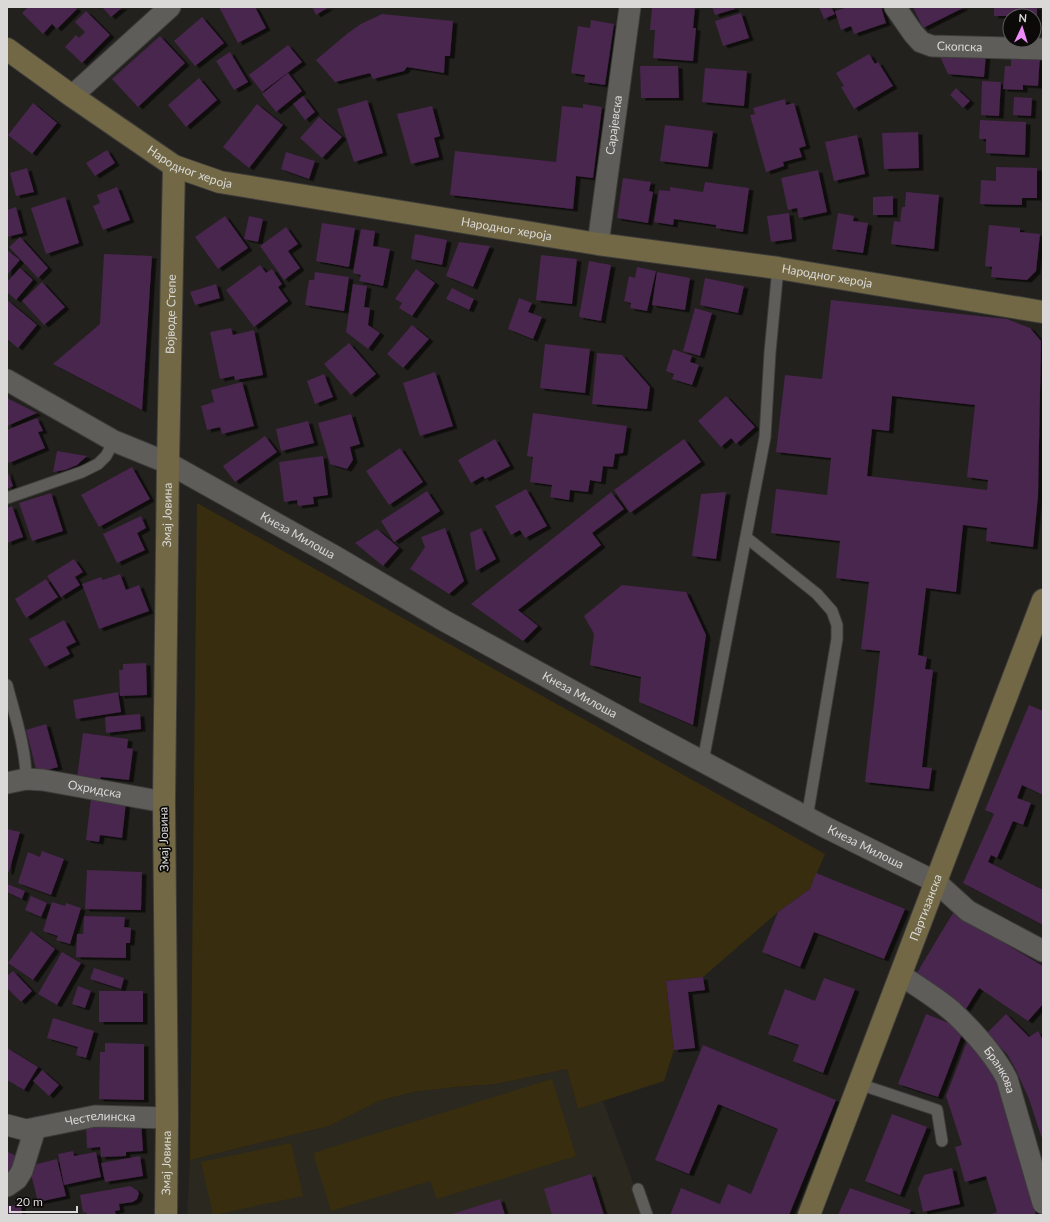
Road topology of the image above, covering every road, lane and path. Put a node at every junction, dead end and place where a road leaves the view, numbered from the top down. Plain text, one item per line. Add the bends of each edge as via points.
1 (170, 7) edge
2 (630, 7) edge
3 (895, 7) edge
4 (1043, 49) edge
5 (7, 50) edge
6 (72, 96) junction
7 (174, 166) junction
8 (598, 244) junction
9 (778, 268) junction
10 (1043, 312) edge
11 (7, 380) edge
12 (114, 441) junction
13 (168, 463) junction
14 (7, 498) edge
15 (747, 538) junction
16 (1042, 606) edge
17 (7, 685) edge
18 (703, 761) junction
19 (16, 781) edge
20 (164, 802) junction
21 (808, 818) junction
22 (936, 882) junction
23 (1043, 951) edge
24 (901, 975) junction
25 (859, 1084) junction
26 (167, 1118) junction
27 (7, 1125) edge
28 (35, 1129) junction
29 (942, 1141) dead end
30 (7, 1186) edge
31 (638, 1190) dead end
32 (1043, 1202) edge
33 (643, 1210) edge
34 (166, 1215) edge
35 (647, 1215) edge
36 (809, 1215) edge

1 - 6 street
2 - 8 street, Сарајевска
3 - 4 street, Скопска via 921,42 932,46
5 - 6 street, Народног хероја
6 - 7 street, Народног хероја
7 - 8 street, Народног хероја via 220,182
7 - 13 street, Војводе Степе
8 - 9 street, Народног хероја
9 - 10 street, Народног хероја
9 - 15 lane via 765,437
11 - 12 street, Кнеза Милоша
12 - 13 street, Кнеза Милоша
12 - 14 lane via 98,464
13 - 18 street, Кнеза Милоша via 443,620
13 - 20 street, Змај Јовина
15 - 18 lane
15 - 21 lane via 817,594 832,611 837,625 837,639
16 - 22 street, Партизанска
17 - 19 lane, Охридска via 26,766
18 - 21 street, Кнеза Милоша
19 - 20 street, Охридска via 43,780
20 - 26 street, Змај Јовина
21 - 22 street, Кнеза Милоша
22 - 23 street, Кнеза Милоша via 968,911
22 - 24 street, Партизанска
24 - 25 street, Партизанска
24 - 32 street, Бранкова via 953,1012 1002,1069
25 - 29 lane via 937,1110
25 - 36 street, Партизанска
26 - 28 street, Честелинска via 95,1116
26 - 34 street, Змај Јовина
27 - 28 street, Честелинска via 26,1130
28 - 30 street via 22,1171 17,1179
31 - 33 lane
33 - 35 lane

